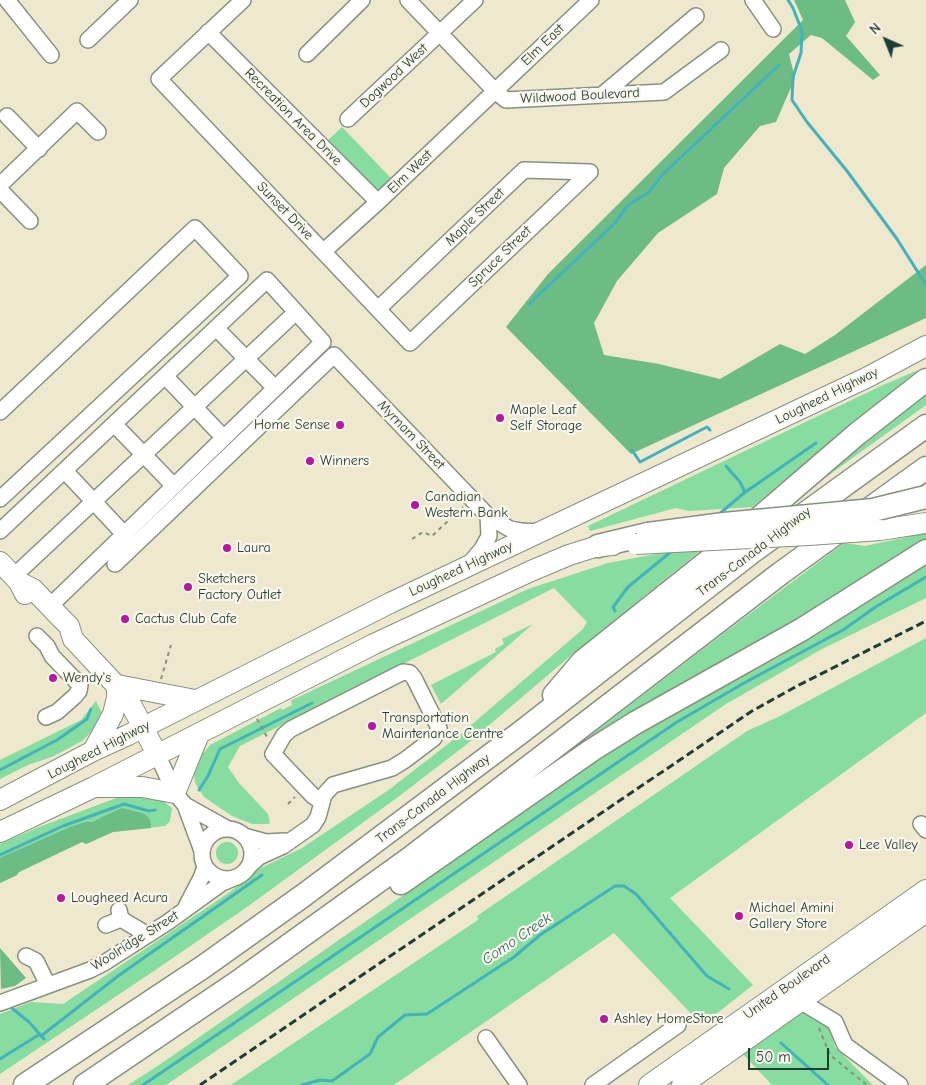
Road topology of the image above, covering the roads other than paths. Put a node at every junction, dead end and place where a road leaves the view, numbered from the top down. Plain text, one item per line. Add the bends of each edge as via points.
1 (7, 0) edge
2 (130, 0) edge
3 (243, 0) edge
4 (362, 0) edge
5 (408, 0) edge
6 (474, 0) edge
7 (591, 0) edge
8 (753, 0) edge
9 (696, 16) dead end
10 (773, 29) dead end
11 (208, 32) junction
12 (440, 32) junction
13 (88, 40) dead end
14 (721, 50) dead end
15 (307, 54) dead end
16 (51, 55) dead end
17 (494, 91) junction
18 (602, 95) junction
19 (7, 116) dead end
20 (348, 119) dead end
21 (98, 132) dead end
22 (38, 148) junction
23 (590, 172) joint
24 (0, 186) edge
25 (0, 190) edge
26 (378, 202) junction
27 (30, 221) dead end
28 (324, 251) junction
29 (378, 310) junction
30 (296, 312) junction
31 (216, 328) junction
32 (410, 343) joint
33 (926, 346) edge
34 (246, 358) junction
35 (165, 376) junction
36 (926, 380) edge
37 (275, 388) junction
38 (195, 407) junction
39 (0, 412) edge
40 (114, 424) junction
41 (926, 426) edge
42 (223, 437) junction
43 (144, 455) junction
44 (926, 468) edge
45 (64, 470) junction
46 (173, 485) junction
47 (926, 497) edge
48 (0, 499) edge
49 (94, 502) junction
50 (488, 516) junction
51 (926, 523) edge
52 (0, 530) edge
53 (541, 532) junction
54 (124, 534) junction
55 (642, 539) junction
56 (598, 546) joint
57 (926, 551) edge
58 (0, 562) edge
59 (115, 564) dead end
60 (469, 565) junction
61 (17, 579) junction
62 (50, 606) junction
63 (37, 636) dead end
64 (73, 639) junction
65 (117, 685) junction
66 (195, 700) junction
67 (46, 718) dead end
68 (144, 727) junction
69 (520, 733) junction
70 (199, 734) junction
71 (93, 751) junction
72 (157, 754) junction
73 (94, 787) junction
74 (180, 799) junction
75 (0, 800) edge
76 (322, 802) junction
77 (228, 829) junction
78 (0, 832) edge
79 (244, 836) junction
80 (292, 840) junction
81 (202, 851) junction
82 (205, 866) junction
83 (248, 867) junction
84 (234, 878) junction
85 (926, 890) edge
86 (186, 909) junction
87 (926, 912) edge
88 (106, 925) dead end
89 (148, 935) junction
90 (35, 957) dead end
91 (821, 964) junction
92 (242, 980) junction
93 (48, 985) junction
94 (800, 1001) junction
95 (0, 1003) edge
96 (678, 1024) dead end
97 (757, 1031) junction
98 (486, 1038) dead end
99 (25, 1085) edge
100 (86, 1085) edge
101 (519, 1085) edge
102 (593, 1085) edge
103 (648, 1085) edge
104 (682, 1085) edge
105 (900, 1085) edge

1 - 16 street
2 - 13 street
3 - 11 street
4 - 15 street
5 - 12 street, Wildwood Boulevard
6 - 12 street, Dogwood West
7 - 17 street, Elm East
8 - 10 street
9 - 18 street
11 - 26 street, Recreation Area Drive
11 - 28 street, Sunset Drive via 158,79
12 - 17 street, Wildwood Boulevard
12 - 20 street, Dogwood West
14 - 18 street, Wildwood Boulevard via 664,92
17 - 18 street, Wildwood Boulevard via 506,100
17 - 26 street, Elm West
19 - 22 street
21 - 22 street via 77,111
22 - 24 street
23 - 29 street, Maple Street via 524,170
23 - 32 street, Spruce Street
25 - 27 street
26 - 28 street, Elm West
28 - 29 street, Sunset Drive
29 - 32 street, Sunset Drive
30 - 31 street via 267,280
30 - 34 street
30 - 37 street via 324,342
31 - 34 street
31 - 35 street
33 - 53 main road, Lougheed Highway via 868,377
34 - 37 street
34 - 38 street
35 - 38 street
35 - 40 street
36 - 69 highway via 583,661
37 - 42 street
38 - 42 street
38 - 43 street
39 - 48 street via 195,228 240,276
40 - 43 street
40 - 45 street
41 - 69 highway, Trans-Canada Highway via 752,552
42 - 46 street
43 - 46 street
43 - 49 street
44 - 92 highway via 773,579 409,859
45 - 49 street
45 - 52 street
46 - 54 street
47 - 55 highway, bridge via 873,510 688,528
49 - 54 street
49 - 61 street
50 - 53 street, Myrnam Street via 510,529
50 - 59 street, Myrnam Street via 334,355
50 - 60 street via 489,536
51 - 55 main road, bridge via 809,535
53 - 60 main road, Lougheed Highway
54 - 62 street
55 - 56 highway
56 - 70 main road via 531,571 374,644
57 - 92 highway via 801,630 635,723 304,949
58 - 61 main road
60 - 66 main road, Lougheed Highway
61 - 62 main road
61 - 64 main road via 26,596 61,633
62 - 64 main road via 69,626
63 - 67 street via 80,685 75,696
64 - 65 main road
65 - 66 main road
65 - 68 main road
65 - 71 main road via 113,714
66 - 68 main road, Lougheed Highway
68 - 71 main road, Lougheed Highway
68 - 72 main road
69 - 99 highway, Trans-Canada Highway via 203,967
70 - 72 main road
70 - 74 main road
71 - 75 main road, Lougheed Highway
72 - 73 main road
72 - 74 street
73 - 74 main road via 142,787
73 - 78 main road
74 - 77 street
74 - 81 street
76 - 76 street via 273,754 284,735 403,672 410,673 439,728 434,738 392,768 333,785
76 - 80 street via 316,822
77 - 79 street
77 - 81 street via 208,838
79 - 80 street via 272,842
79 - 83 street via 251,851
80 - 83 street via 259,857
81 - 82 street
82 - 84 street via 218,877
82 - 86 street, Woolridge Street
83 - 84 street
84 - 86 street, Woolridge Street
85 - 91 main road, United Boulevard
86 - 89 street, Woolridge Street
87 - 94 main road, United Boulevard
88 - 89 street via 120,914
89 - 93 street, Woolridge Street via 96,967
90 - 93 street
91 - 97 main road via 816,978 780,1005
91 - 103 main road, United Boulevard
92 - 100 highway
93 - 95 street, Woolridge Street
94 - 97 main road, United Boulevard
94 - 105 street via 837,1020 845,1045
96 - 102 street
97 - 104 main road, United Boulevard
98 - 101 street

